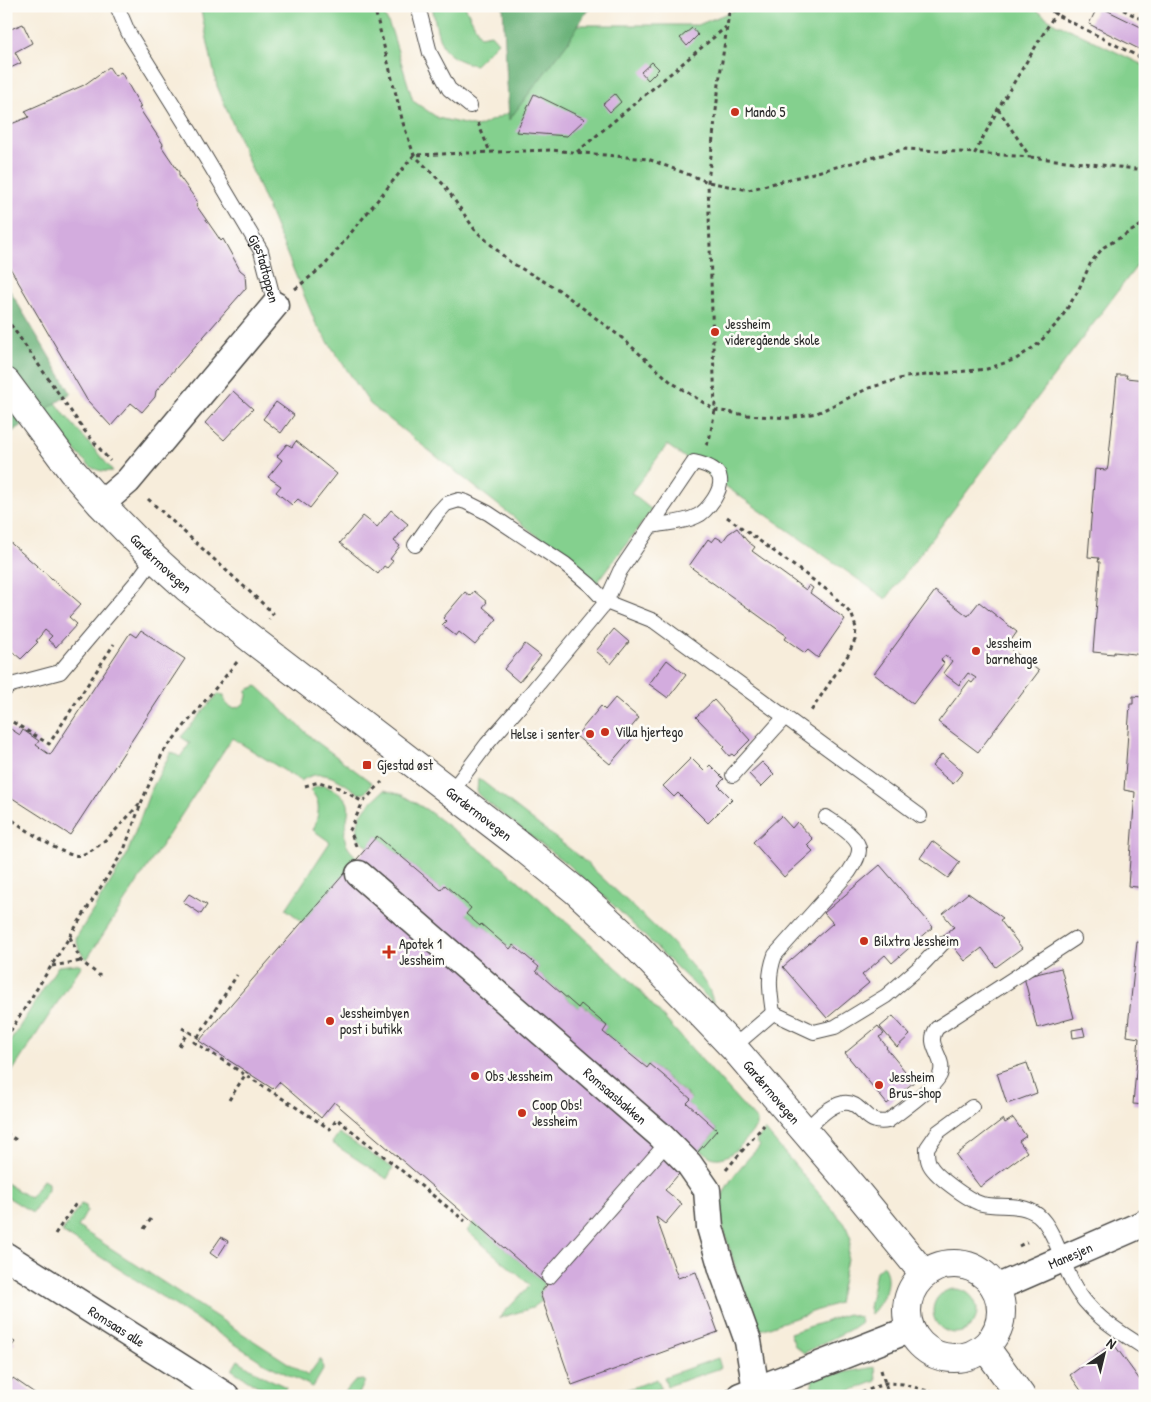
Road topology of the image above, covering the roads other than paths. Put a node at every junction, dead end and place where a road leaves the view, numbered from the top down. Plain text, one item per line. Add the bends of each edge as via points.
1 (117, 6) edge
2 (418, 6) edge
3 (470, 106) road end
4 (275, 304) joint
5 (6, 382) edge
6 (101, 504) junction
7 (651, 526) junction
8 (415, 545) dead end
9 (154, 558) junction
10 (606, 602) junction
11 (8, 684) edge
12 (784, 718) junction
13 (733, 776) dead end
14 (451, 792) junction
15 (920, 816) dead end
16 (826, 817) dead end
17 (359, 874) dead end
18 (1074, 939) dead end
19 (943, 943) dead end
20 (773, 1013) junction
21 (733, 1047) junction
22 (972, 1107) dead end
23 (805, 1130) junction
24 (667, 1143) junction
25 (1145, 1224) edge
26 (6, 1256) edge
27 (1062, 1260) junction
28 (924, 1274) junction
29 (550, 1277) dead end
30 (996, 1288) junction
31 (911, 1329) junction
32 (985, 1348) junction
33 (1145, 1348) edge
34 (748, 1393) edge
35 (226, 1396) edge
36 (1021, 1396) edge

1 - 4 lane, Gjestadtoppen via 128,32 261,251
2 - 3 lane via 430,53 449,89
4 - 6 street, Gjestadtoppen via 128,481
5 - 6 main road, Gardermovegen via 72,471
6 - 9 main road, Gardermovegen
7 - 7 lane via 699,515 720,489 717,473 711,467 694,462
7 - 10 lane via 620,571
8 - 10 lane via 446,504 460,500 495,518 565,564
9 - 11 lane via 60,672
9 - 14 main road, Gardermovegen via 254,641
10 - 12 lane via 654,621
10 - 14 lane
12 - 13 lane
12 - 15 lane
14 - 21 main road, Gardermovegen via 576,891 635,946
16 - 20 lane via 846,830 859,844 860,851 849,872 775,955 769,980
17 - 24 street, Romsaasbakken
18 - 23 lane via 937,1028 932,1034 932,1044 940,1058 941,1073 935,1083 888,1121 873,1121 857,1106 842,1103
19 - 20 lane via 886,996 835,1027 814,1032
20 - 21 lane
21 - 23 main road, Gardermovegen
22 - 27 lane via 938,1132 927,1148 929,1164 945,1183 981,1204 1028,1208 1040,1216 1051,1232
23 - 28 main road, Gardermovegen
24 - 29 lane
24 - 34 street, Romsaasbakken via 689,1164 707,1190 710,1227 748,1341
25 - 27 street, Manesjen
26 - 35 street, Romsaas alle
27 - 30 street, Manesjen
27 - 33 lane via 1086,1304 1106,1323
28 - 30 main road via 943,1265 963,1264 982,1273
28 - 31 main road via 914,1286 908,1302 907,1318
30 - 32 main road via 1001,1304 1000,1321
31 - 32 main road via 923,1346 936,1355 968,1356
31 - 34 street
32 - 36 main road

